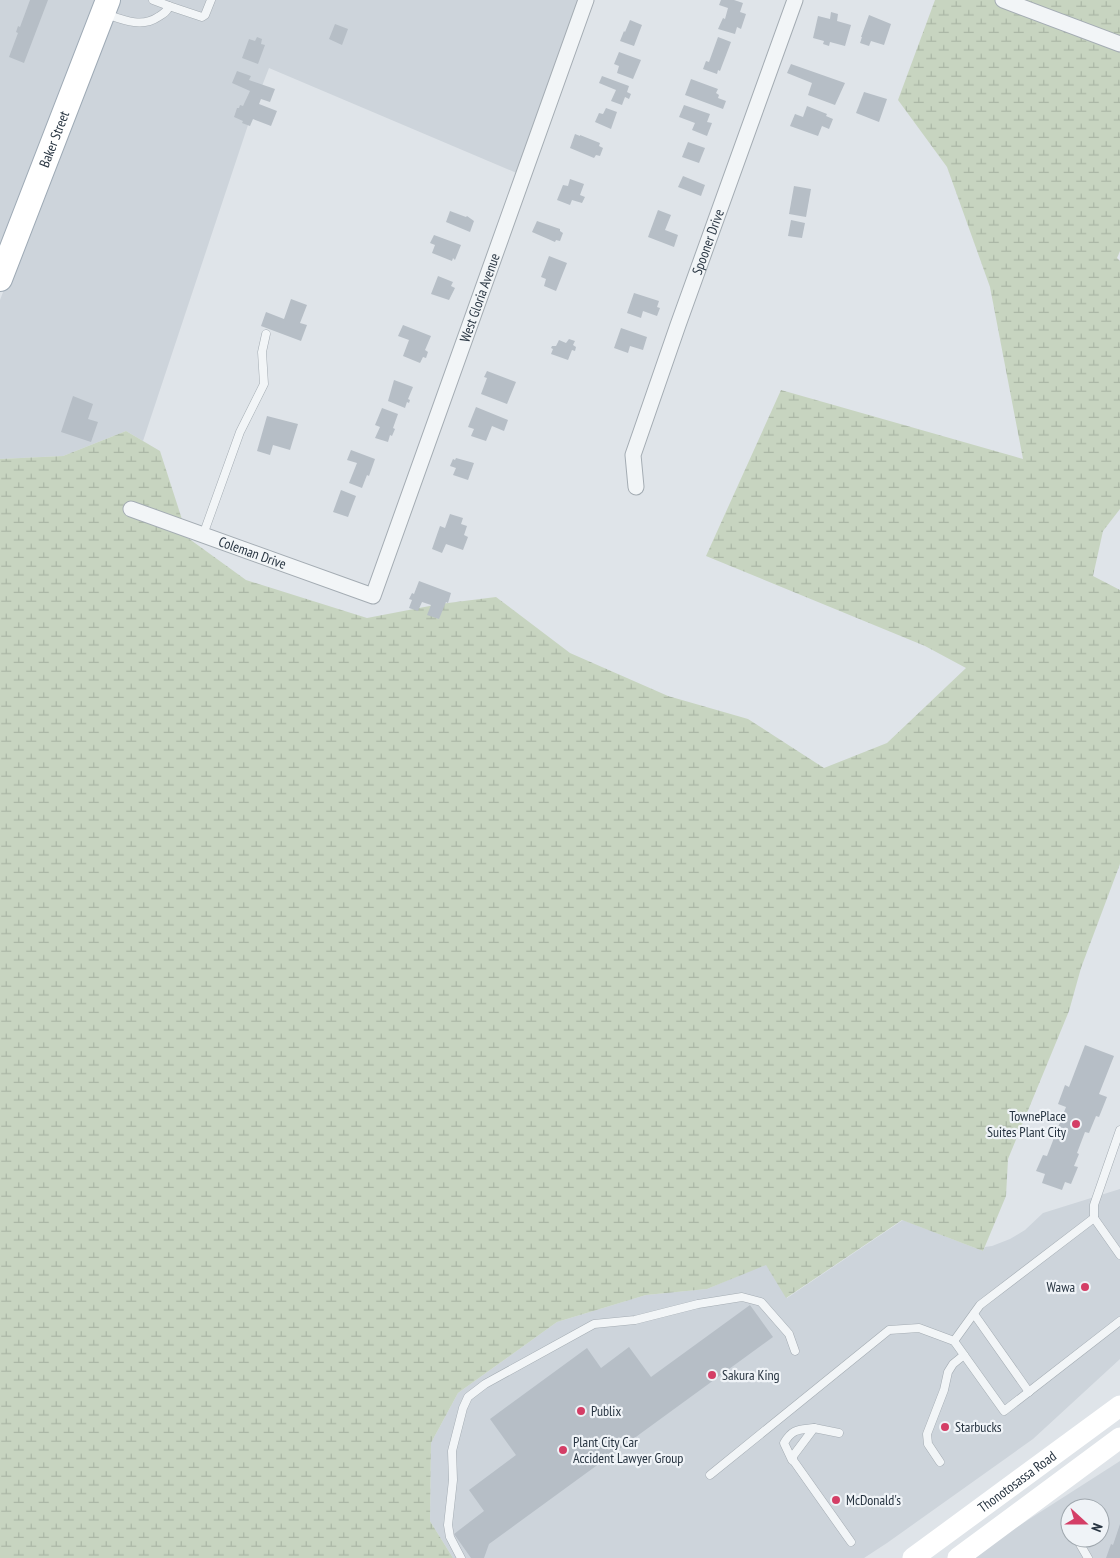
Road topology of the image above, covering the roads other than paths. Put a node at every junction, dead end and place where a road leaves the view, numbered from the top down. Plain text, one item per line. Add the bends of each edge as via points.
1 (153, 0) edge
2 (211, 0) edge
3 (586, 0) edge
4 (795, 0) edge
5 (1003, 0) edge
6 (106, 6) edge
7 (169, 6) junction
8 (1120, 44) edge
9 (0, 279) edge
10 (266, 334) dead end
11 (636, 487) dead end
12 (131, 509) dead end
13 (203, 535) junction
14 (373, 596) joint
15 (1120, 1130) edge
16 (1094, 1218) junction
17 (1120, 1255) edge
18 (974, 1314) junction
19 (1120, 1321) edge
20 (954, 1341) junction
21 (795, 1351) dead end
22 (964, 1355) junction
23 (1029, 1392) junction
24 (1120, 1406) edge
25 (1120, 1426) edge
26 (814, 1428) junction
27 (838, 1433) dead end
28 (1120, 1438) edge
29 (793, 1460) junction
30 (940, 1462) dead end
31 (1042, 1464) junction
32 (710, 1474) dead end
33 (1042, 1495) junction
34 (1010, 1520) junction
35 (851, 1542) dead end
36 (461, 1558) edge
37 (913, 1558) edge
38 (958, 1558) edge

1 - 7 lane
2 - 7 lane via 202,17
3 - 14 street, West Gloria Avenue
4 - 11 street, Spooner Drive via 633,455
5 - 8 street
6 - 7 lane via 140,23 152,21 168,11
6 - 9 main road, Baker Street
10 - 13 lane via 262,352 264,384 240,432
12 - 13 street, Coleman Drive
13 - 14 street, Coleman Drive
15 - 16 lane via 1094,1205
16 - 17 lane
16 - 18 lane via 980,1305
18 - 20 lane
18 - 23 lane
19 - 23 lane
20 - 22 lane
20 - 32 lane via 919,1328 889,1330
21 - 36 lane via 789,1334 761,1302 742,1297 635,1320 594,1324 485,1384 468,1397 452,1451 453,1480 448,1525 450,1537
22 - 23 lane via 1004,1411
22 - 30 lane via 948,1372 927,1434 928,1444
24 - 31 main road, Thonotosassa Road
25 - 33 main road via 1073,1463
26 - 27 lane
26 - 29 lane
26 - 29 lane via 790,1433 784,1443
28 - 33 main road, Thonotosassa Road
29 - 35 lane
31 - 34 main road via 1037,1485
31 - 37 main road, Thonotosassa Road
33 - 34 main road, Thonotosassa Road
34 - 38 main road, Thonotosassa Road

